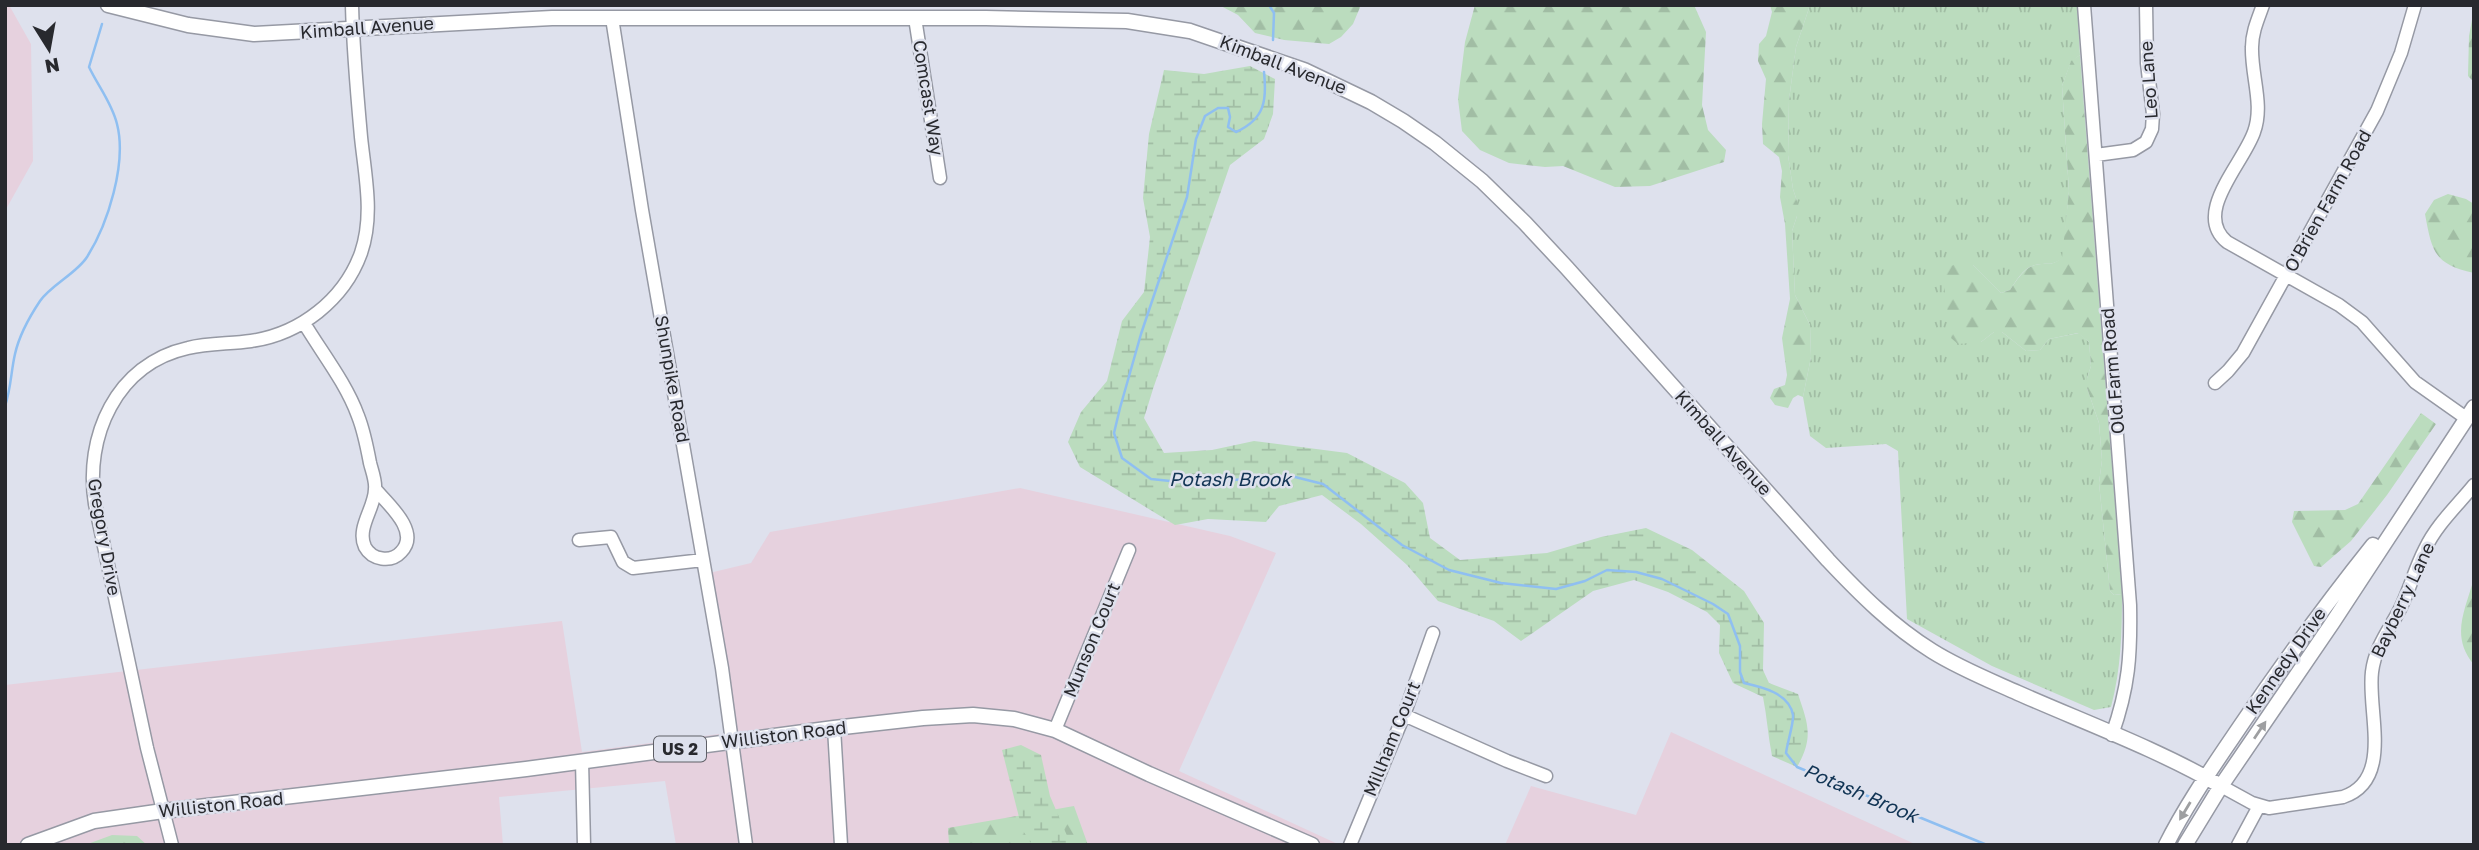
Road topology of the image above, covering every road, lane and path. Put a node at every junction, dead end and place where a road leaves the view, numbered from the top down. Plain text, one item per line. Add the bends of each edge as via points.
1 (108, 5) edge
2 (352, 5) edge
3 (2084, 5) edge
4 (2146, 5) edge
5 (2263, 5) edge
6 (2415, 5) edge
7 (986, 12) edge
8 (612, 18) junction
9 (915, 18) junction
10 (353, 36) junction
11 (2096, 155) junction
12 (940, 178) dead end
13 (2287, 274) junction
14 (304, 323) junction
15 (2215, 383) dead end
16 (2470, 412) edge
17 (2474, 485) edge
18 (2420, 486) junction
19 (375, 489) junction
20 (579, 540) dead end
21 (1129, 550) dead end
22 (703, 560) junction
23 (1433, 633) dead end
24 (1404, 715) junction
25 (834, 728) junction
26 (1055, 730) junction
27 (2112, 735) junction
28 (732, 740) junction
29 (582, 761) junction
30 (1546, 776) dead end
31 (2205, 777) junction
32 (2221, 786) junction
33 (2259, 806) junction
34 (163, 811) junction
35 (28, 845) edge
36 (172, 845) edge
37 (584, 845) edge
38 (746, 845) edge
39 (841, 845) edge
40 (1312, 845) edge
41 (1350, 845) edge
42 (2166, 845) edge
43 (2185, 845) edge
44 (2238, 845) edge

1 - 10 main road, Kimball Avenue via 241,33
2 - 10 street, Gregory Drive
3 - 11 street, Old Farm Road
4 - 11 street, Leo Lane via 2152,129 2146,142 2133,150
5 - 13 street via 2252,48 2256,125 2217,201 2214,220 2217,232 2227,242
6 - 13 street, O'Brien Farm Road via 2377,111
7 - 9 main road, Kimball Avenue
7 - 27 main road, Kimball Avenue via 1127,21 1190,31 1304,69 1403,121 1466,167 1525,223 1828,560 1885,617 1950,661
8 - 9 main road, Kimball Avenue
8 - 10 main road, Kimball Avenue via 501,19
8 - 22 street, Shunpike Road
9 - 12 street, Comcast Way
10 - 14 street, Gregory Drive via 367,187 366,232 347,280
11 - 27 street, Old Farm Road via 2131,616 2128,683
13 - 15 street, O'Brien Farm Road via 2243,353
13 - 16 street via 2362,322 2415,382
14 - 19 street via 353,404
14 - 34 street, Gregory Drive via 263,339 190,347 150,363 118,393 96,438 92,470 95,504
16 - 18 main road, Kennedy Drive
17 - 33 street, Bayberry Lane via 2430,540 2378,647 2371,676 2373,766 2364,783 2343,797 2287,807
18 - 31 main road, Kennedy Drive via 2320,612
32 -> 18 main road, Kennedy Drive
19 - 19 street via 364,543 372,555 389,559 404,548 407,530
20 - 22 street via 611,537 623,562 633,568
21 - 26 street, Munson Court
22 - 28 street, Shunpike Road
23 - 24 street, Millham Court
24 - 30 street
24 - 41 street, Millham Court
25 - 26 main road, Williston Road / US 2 via 973,715
25 - 28 main road, Williston Road / US 2
25 - 39 street
26 - 40 main road, Williston Road / US 2
27 - 31 main road, Kimball Avenue
28 - 29 main road, Williston Road / US 2
28 - 38 street, Shunpike Road
29 - 34 main road, Williston Road / US 2
29 - 37 street
31 - 32 main road, Kimball Avenue
31 -> 42 main road, Kennedy Drive
32 - 33 street, Bayberry Lane
32 - 43 main road, Kennedy Drive
33 - 44 street
34 - 35 main road, Williston Road / US 2 via 94,821
34 - 36 street, Gregory Drive

